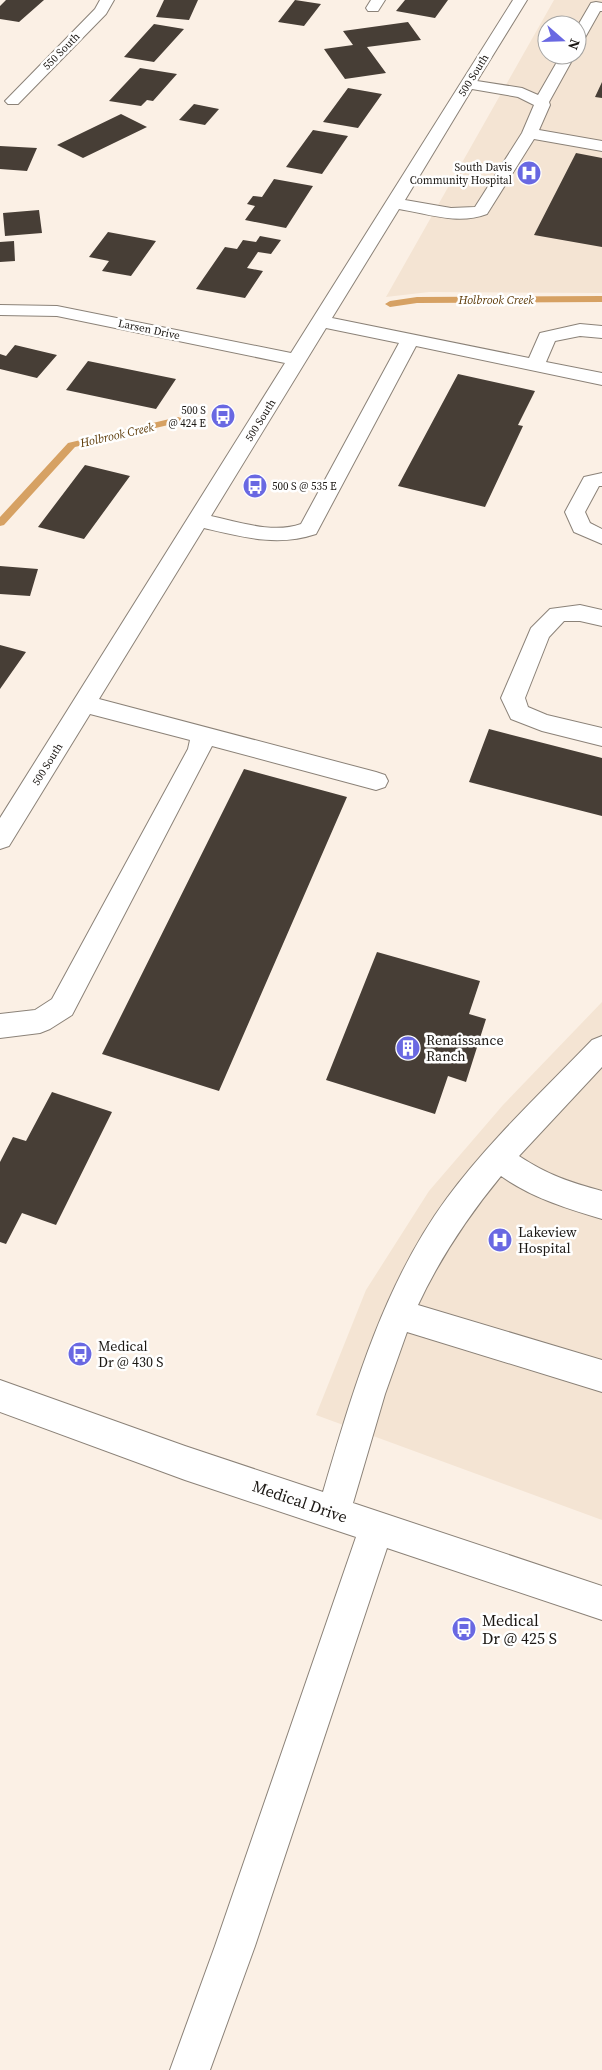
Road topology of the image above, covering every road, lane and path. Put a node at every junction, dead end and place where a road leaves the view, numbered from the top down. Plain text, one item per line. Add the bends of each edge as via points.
1 (108, 0) edge
2 (520, 0) edge
3 (602, 7) edge
4 (587, 22) edge
5 (562, 65) edge
6 (468, 84) junction
7 (12, 101) dead end
8 (541, 102) junction
9 (530, 133) junction
10 (602, 146) edge
11 (395, 203) junction
12 (0, 310) edge
13 (321, 321) junction
14 (602, 332) edge
15 (410, 340) junction
16 (296, 360) junction
17 (535, 365) junction
18 (602, 379) edge
19 (602, 479) edge
20 (198, 520) junction
21 (602, 537) edge
22 (602, 618) edge
23 (84, 704) junction
24 (203, 735) junction
25 (602, 737) edge
26 (376, 780) dead end
27 (0, 840) edge
28 (0, 1026) edge
29 (602, 1048) edge
30 (499, 1159) junction
31 (602, 1205) edge
32 (398, 1314) junction
33 (602, 1376) edge
34 (0, 1396) edge
35 (334, 1512) junction
36 (377, 1528) junction
37 (602, 1603) edge
38 (190, 2070) edge

1 - 7 street, 550 South via 102,11
2 - 6 street, 500 South
3 - 4 street via 596,6
5 - 8 street
6 - 8 street via 522,93
6 - 11 street, 500 South
8 - 9 street
9 - 10 street
9 - 11 street via 481,210 458,214
11 - 13 street, 500 South
12 - 16 street, Larsen Drive via 64,312
13 - 15 street
13 - 16 street, 500 South
14 - 17 street via 580,330 547,337
15 - 17 street
15 - 20 street via 308,529 299,534 271,534
16 - 20 street, 500 South
17 - 18 street
19 - 21 street via 591,482 575,512 581,527
20 - 23 street, 500 South
22 - 25 street via 580,613 558,614 539,633 513,698 518,713
23 - 24 street
23 - 27 street, 500 South
24 - 26 street
24 - 28 street via 200,750 177,796 62,1006 40,1022
29 - 30 street
30 - 31 street via 530,1180 554,1191
30 - 32 street via 457,1209 423,1262
32 - 33 street
32 - 35 street
34 - 35 street, Medical Drive
35 - 36 street, Medical Drive
36 - 37 street, Medical Drive
36 - 38 street

